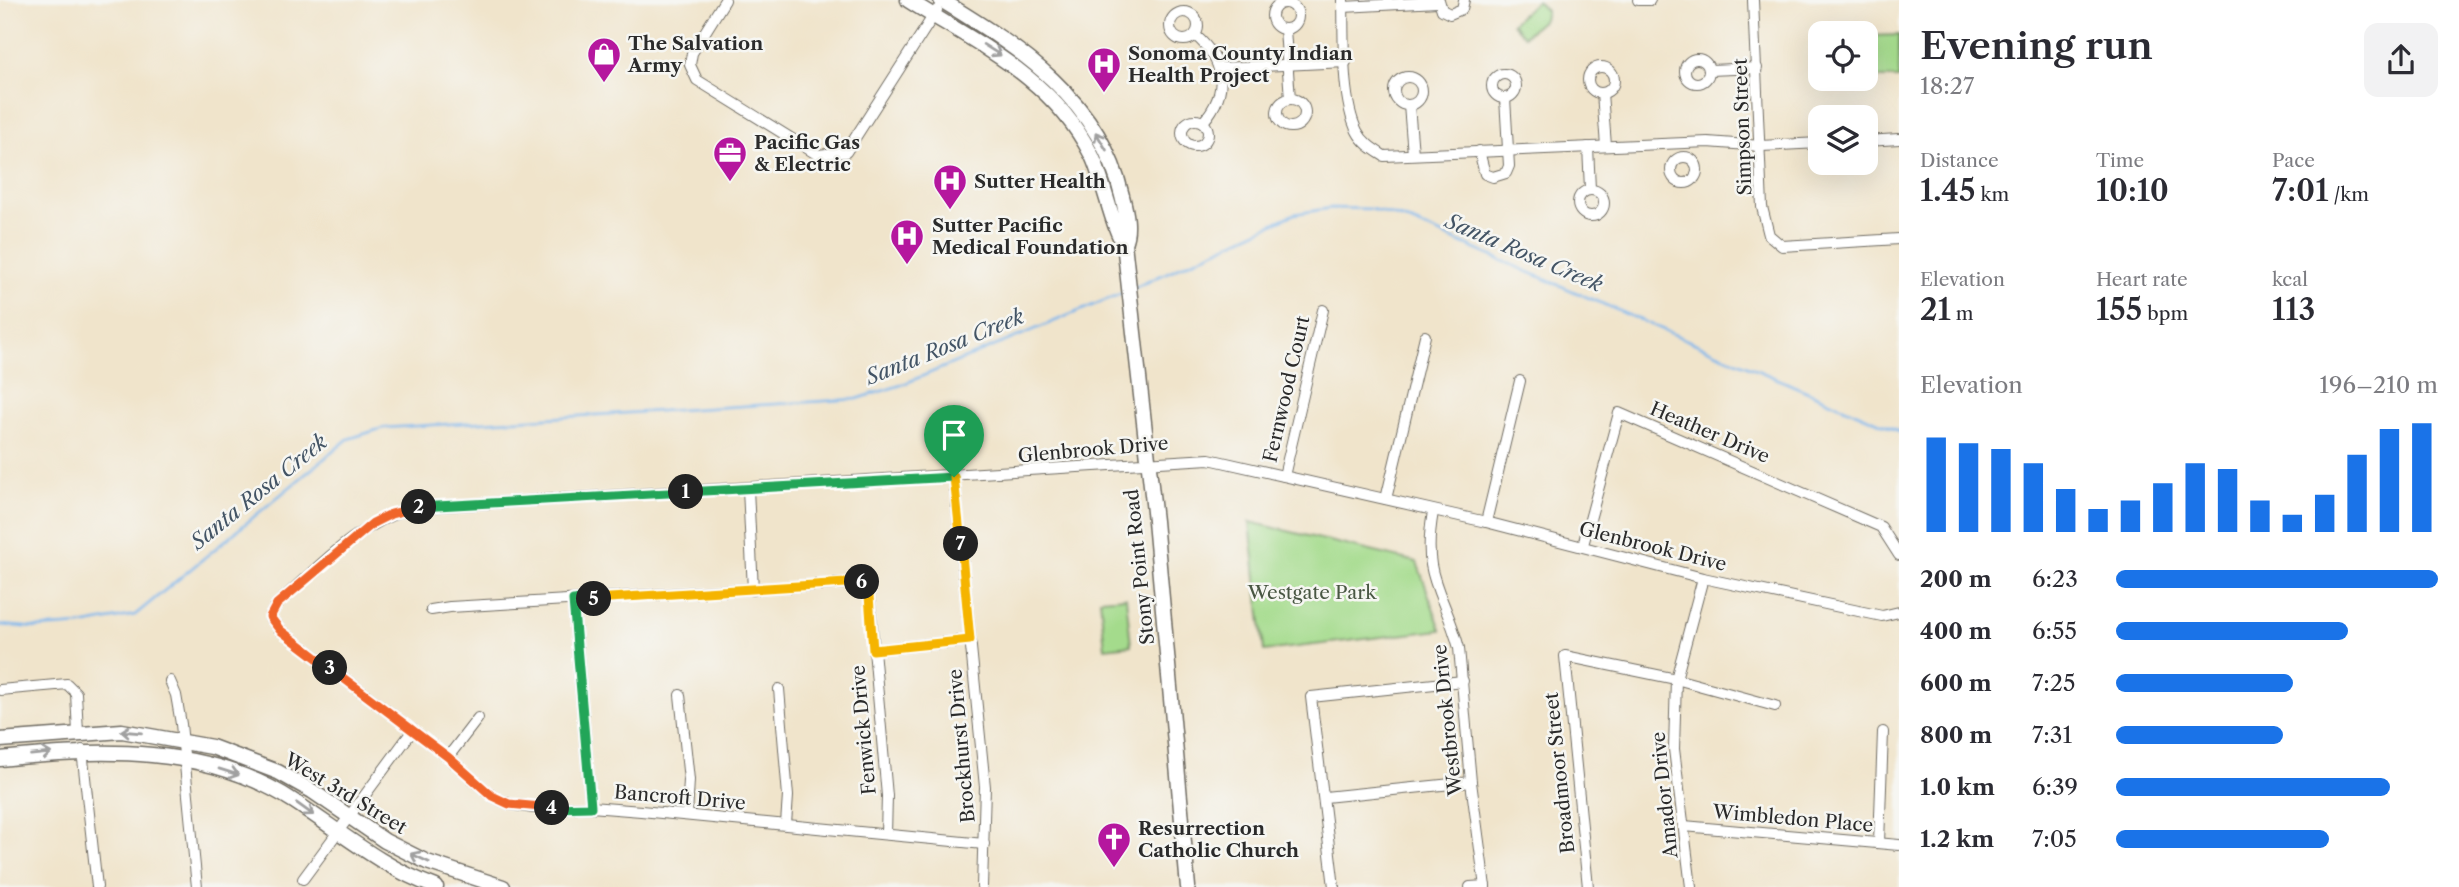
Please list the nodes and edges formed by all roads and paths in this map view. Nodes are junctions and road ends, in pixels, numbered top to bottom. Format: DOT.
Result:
graph roads {
  1 [pos="725,0"];
  2 [pos="908,0"];
  3 [pos="941,0"];
  4 [pos="1464,0"];
  5 [pos="1638,0"];
  6 [pos="1650,0"];
  7 [pos="1753,0"];
  8 [pos="1438,1"];
  9 [pos="1343,4"];
  10 [pos="933,16"];
  11 [pos="1285,29"];
  12 [pos="1195,35"];
  13 [pos="1346,62"];
  14 [pos="1287,64"];
  15 [pos="1220,68"];
  16 [pos="1757,68"];
  17 [pos="1710,70"];
  18 [pos="1602,93"];
  19 [pos="1505,98"];
  20 [pos="1290,99"];
  21 [pos="1409,104"];
  22 [pos="1203,122"];
  23 [pos="1899,139"];
  24 [pos="1878,140"];
  25 [pos="1684,143"];
  26 [pos="1808,144"];
  27 [pos="1606,146"];
  28 [pos="1761,146"];
  29 [pos="1588,147"];
  30 [pos="1509,150"];
  31 [pos="1479,151"];
  32 [pos="1413,154"];
  33 [pos="1684,157"];
  34 [pos="1590,189"];
  35 [pos="1899,239"];
  36 [pos="1124,243"];
  37 [pos="1323,310"];
  38 [pos="1425,336"];
  39 [pos="1520,381"];
  40 [pos="1147,461"];
  41 [pos="1284,476"];
  42 [pos="954,477"];
  43 [pos="748,489"];
  44 [pos="1386,499"];
  45 [pos="1433,512"];
  46 [pos="1486,522"];
  47 [pos="1583,545"];
  48 [pos="1899,555"];
  49 [pos="1703,578"];
  50 [pos="753,590"];
  51 [pos="573,600"];
  52 [pos="431,610"];
  53 [pos="1899,612"];
  54 [pos="270,617"];
  55 [pos="970,640"];
  56 [pos="873,650"];
  57 [pos="1676,678"];
  58 [pos="170,681"];
  59 [pos="1463,681"];
  60 [pos="779,689"];
  61 [pos="0,690"];
  62 [pos="680,695"];
  63 [pos="1775,706"];
  64 [pos="478,718"];
  65 [pos="413,730"];
  66 [pos="1884,732"];
  67 [pos="78,733"];
  68 [pos="0,740"];
  69 [pos="183,740"];
  70 [pos="82,750"];
  71 [pos="448,757"];
  72 [pos="0,759"];
  73 [pos="186,760"];
  74 [pos="1471,782"];
  75 [pos="1325,797"];
  76 [pos="591,807"];
  77 [pos="687,815"];
  78 [pos="348,817"];
  79 [pos="786,824"];
  80 [pos="1684,826"];
  81 [pos="337,832"];
  82 [pos="886,834"];
  83 [pos="1879,843"];
  84 [pos="984,844"];
  85 [pos="1899,845"];
  86 [pos="303,879"];
  87 [pos="1485,886"];
  88 [pos="97,887"];
  89 [pos="197,887"];
  90 [pos="436,887"];
  91 [pos="503,887"];
  92 [pos="982,887"];
  93 [pos="1188,887"];
  94 [pos="1334,887"];
  95 [pos="1470,887"];
  96 [pos="1588,887"];
  97 [pos="1691,887"];
  1 -- 10 [label="street"];
  2 -- 10 [label="main road, Stony Point Road"];
  3 -- 10 [label="street"];
  36 -- 3 [label="main road, Stony Point Road, one-way"];
  4 -- 8 [label="street"];
  5 -- 6 [label="street"];
  7 -- 16 [label="street, Simpson Street"];
  8 -- 9 [label="street"];
  9 -- 13 [label="street"];
  10 -- 36 [label="main road, Stony Point Road, one-way"];
  11 -- 14 [label="street"];
  12 -- 15 [label="street"];
  13 -- 14 [label="street"];
  13 -- 32 [label="street"];
  14 -- 15 [label="street"];
  14 -- 20 [label="street"];
  15 -- 22 [label="street"];
  16 -- 17 [label="street"];
  16 -- 28 [label="street, Simpson Street"];
  18 -- 27 [label="street"];
  19 -- 30 [label="street"];
  21 -- 32 [label="street"];
  23 -- 24 [label="street"];
  25 -- 27 [label="street"];
  25 -- 28 [label="street"];
  25 -- 33 [label="street"];
  26 -- 28 [label="street"];
  27 -- 29 [label="street"];
  28 -- 35 [label="street, Simpson Street"];
  29 -- 30 [label="street"];
  29 -- 34 [label="street"];
  30 -- 31 [label="street"];
  30 -- 31 [label="street"];
  31 -- 32 [label="street"];
  36 -- 40 [label="main road, Stony Point Road"];
  37 -- 41 [label="street, Fernwood Court"];
  38 -- 44 [label="street"];
  39 -- 46 [label="street"];
  40 -- 41 [label="street, Glenbrook Drive"];
  40 -- 42 [label="street, Glenbrook Drive"];
  40 -- 93 [label="main road, Stony Point Road"];
  41 -- 44 [label="street, Glenbrook Drive"];
  42 -- 43 [label="street, Glenbrook Drive"];
  42 -- 55 [label="street, Brockhurst Drive"];
  43 -- 50 [label="street"];
  43 -- 54 [label="street, Glenbrook Drive"];
  44 -- 45 [label="street, Glenbrook Drive"];
  45 -- 46 [label="street, Glenbrook Drive"];
  45 -- 59 [label="street, Westbrook Drive"];
  46 -- 47 [label="street, Glenbrook Drive"];
  47 -- 48 [label="street, Heather Drive"];
  47 -- 49 [label="street, Glenbrook Drive"];
  49 -- 53 [label="street, Glenbrook Drive"];
  49 -- 57 [label="street, Amador Drive"];
  50 -- 51 [label="street, Fenwick Drive"];
  50 -- 56 [label="street, Fenwick Drive"];
  51 -- 52 [label="street, Fenwick Drive"];
  51 -- 76 [label="street"];
  54 -- 65 [label="street, Bancroft Drive"];
  55 -- 56 [label="street"];
  55 -- 84 [label="street, Brockhurst Drive"];
  56 -- 82 [label="street, Fenwick Drive"];
  57 -- 63 [label="street"];
  57 -- 80 [label="street, Amador Drive"];
  57 -- 96 [label="street, Broadmoor Street"];
  58 -- 69 [label="street"];
  59 -- 74 [label="street, Westbrook Drive"];
  59 -- 75 [label="street"];
  60 -- 79 [label="street"];
  61 -- 67 [label="street"];
  62 -- 77 [label="street"];
  64 -- 71 [label="street"];
  65 -- 71 [label="street, Bancroft Drive"];
  65 -- 78 [label="street"];
  66 -- 83 [label="street"];
  67 -- 68 [label="main road, West 3rd Street"];
  69 -- 67 [label="main road, West 3rd Street, one-way"];
  69 -- 73 [label="street"];
  69 -- 78 [label="main road, West 3rd Street"];
  72 -- 70 [label="main road, West 3rd Street, one-way"];
  70 -- 73 [label="main road, West 3rd Street"];
  70 -- 88 [label="street"];
  71 -- 76 [label="street, Bancroft Drive"];
  73 -- 81 [label="main road, West 3rd Street, one-way"];
  73 -- 89 [label="street"];
  74 -- 75 [label="street"];
  74 -- 87 [label="street, Westbrook Drive"];
  75 -- 94 [label="street"];
  76 -- 77 [label="street, Bancroft Drive"];
  77 -- 79 [label="street, Bancroft Drive"];
  78 -- 81 [label="street"];
  91 -- 78 [label="main road, West 3rd Street, one-way"];
  79 -- 82 [label="street, Bancroft Drive"];
  80 -- 83 [label="street, Wimbledon Place"];
  80 -- 97 [label="street, Amador Drive"];
  81 -- 86 [label="street"];
  81 -- 90 [label="main road, West 3rd Street"];
  82 -- 84 [label="street, Bancroft Drive"];
  83 -- 85 [label="street, Wimbledon Place"];
  84 -- 92 [label="street, Brockhurst Drive"];
  87 -- 95 [label="street"];
}
